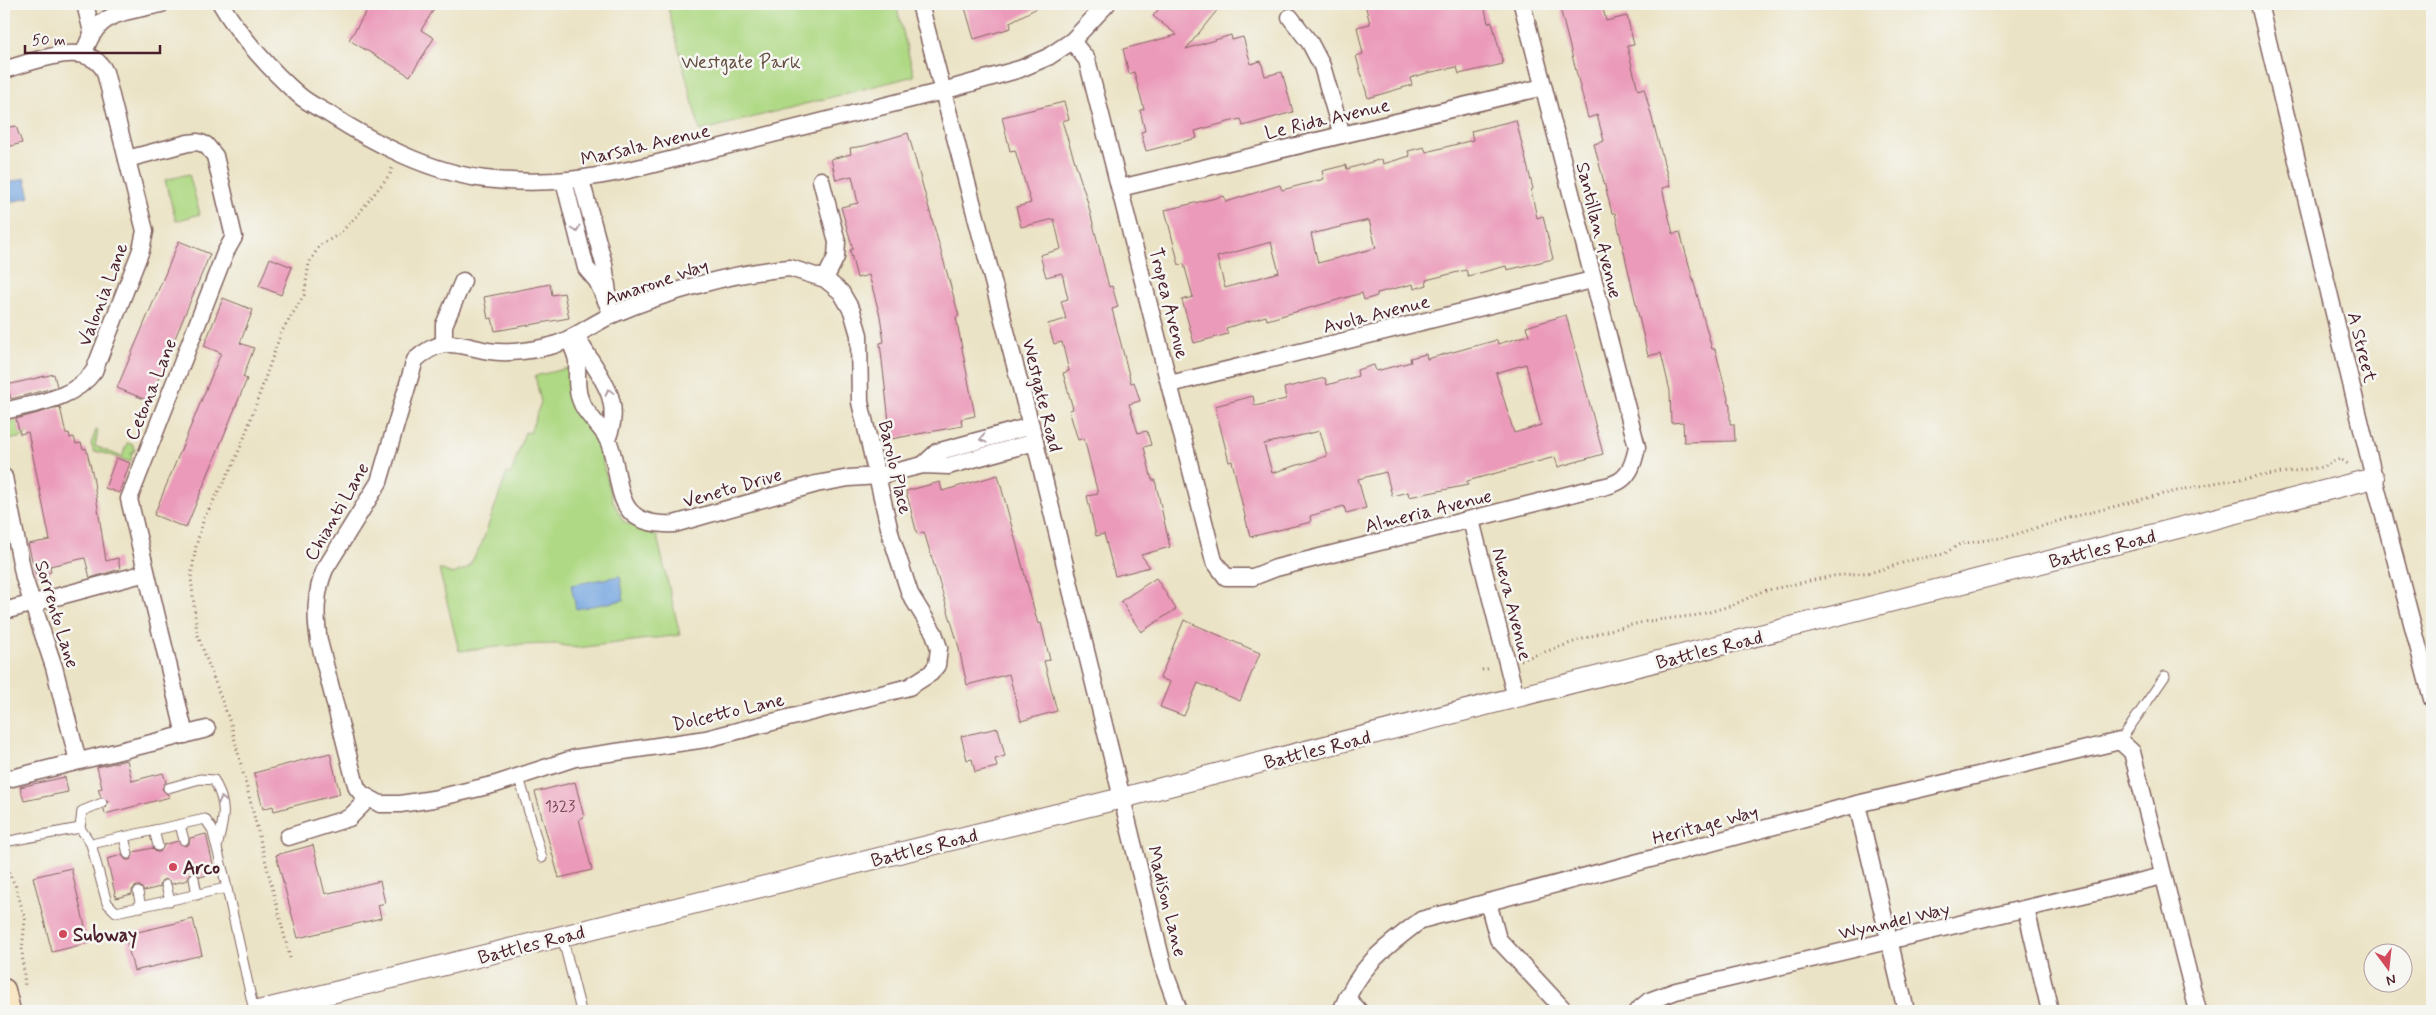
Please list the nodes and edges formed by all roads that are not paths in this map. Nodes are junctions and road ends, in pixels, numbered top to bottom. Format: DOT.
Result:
graph roads {
  1 [pos="85,4"];
  2 [pos="161,4"];
  3 [pos="221,4"];
  4 [pos="920,4"];
  5 [pos="1107,4"];
  6 [pos="1522,4"];
  7 [pos="2259,4"];
  8 [pos="1290,17"];
  9 [pos="92,32"];
  10 [pos="1072,41"];
  11 [pos="84,54"];
  12 [pos="4,70"];
  13 [pos="1543,87"];
  14 [pos="943,91"];
  15 [pos="1342,135"];
  16 [pos="127,159"];
  17 [pos="581,180"];
  18 [pos="821,180"];
  19 [pos="564,182"];
  20 [pos="1120,188"];
  21 [pos="825,279"];
  22 [pos="1592,280"];
  23 [pos="463,281"];
  24 [pos="612,314"];
  25 [pos="572,337"];
  26 [pos="444,343"];
  27 [pos="1170,384"];
  28 [pos="4,411"];
  29 [pos="1032,434"];
  30 [pos="607,439"];
  31 [pos="1633,466"];
  32 [pos="878,476"];
  33 [pos="4,477"];
  34 [pos="2374,478"];
  35 [pos="1471,520"];
  36 [pos="146,574"];
  37 [pos="1226,577"];
  38 [pos="33,603"];
  39 [pos="4,611"];
  40 [pos="937,665"];
  41 [pos="2165,676"];
  42 [pos="1516,698"];
  43 [pos="2432,699"];
  44 [pos="207,729"];
  45 [pos="185,735"];
  46 [pos="2120,741"];
  47 [pos="78,761"];
  48 [pos="519,777"];
  49 [pos="4,780"];
  50 [pos="168,788"];
  51 [pos="369,798"];
  52 [pos="1122,798"];
  53 [pos="102,803"];
  54 [pos="1857,804"];
  55 [pos="180,825"];
  56 [pos="80,828"];
  57 [pos="154,830"];
  58 [pos="124,837"];
  59 [pos="288,837"];
  60 [pos="184,840"];
  61 [pos="4,842"];
  62 [pos="91,844"];
  63 [pos="158,846"];
  64 [pos="217,847"];
  65 [pos="128,854"];
  66 [pos="542,858"];
  67 [pos="2163,876"];
  68 [pos="194,878"];
  69 [pos="166,885"];
  70 [pos="226,888"];
  71 [pos="138,892"];
  72 [pos="197,895"];
  73 [pos="170,901"];
  74 [pos="1488,902"];
  75 [pos="141,907"];
  76 [pos="2026,909"];
  77 [pos="562,936"];
  78 [pos="1891,942"];
  79 [pos="4,990"];
  80 [pos="1344,1005"];
  81 [pos="9,1011"];
  82 [pos="254,1011"];
  83 [pos="258,1011"];
  84 [pos="581,1011"];
  85 [pos="1179,1011"];
  86 [pos="1359,1011"];
  87 [pos="1565,1011"];
  88 [pos="1637,1011"];
  89 [pos="1906,1011"];
  90 [pos="2050,1011"];
  91 [pos="2198,1011"];
  1 -- 9 [label="street"];
  2 -- 9 [label="street"];
  3 -- 19 [label="street, Marsala Avenue"];
  4 -- 14 [label="street, Westgate Road"];
  5 -- 10 [label="street, Marsala Avenue"];
  6 -- 13 [label="street, Santillan Avenue"];
  7 -- 34 [label="street, A Street"];
  8 -- 15 [label="street"];
  9 -- 11 [label="street"];
  10 -- 14 [label="street, Marsala Avenue"];
  10 -- 20 [label="street, Tropea Avenue"];
  11 -- 12 [label="street"];
  11 -- 16 [label="street, Valonia Lane"];
  13 -- 15 [label="street, Le Rida Avenue"];
  13 -- 22 [label="street, Santillan Avenue"];
  14 -- 17 [label="street, Marsala Avenue"];
  14 -- 29 [label="street, Westgate Road"];
  15 -- 20 [label="street, Le Rida Avenue"];
  16 -- 28 [label="street, Valonia Lane"];
  16 -- 36 [label="street, Cetona Lane"];
  17 -- 19 [label="street, Marsala Avenue"];
  17 -- 24 [label="street"];
  18 -- 21 [label="street"];
  19 -- 24 [label="street, one-way"];
  20 -- 27 [label="street, Tropea Avenue"];
  21 -- 24 [label="street, Amarone Way"];
  21 -- 32 [label="street, Barolo Place"];
  22 -- 27 [label="street, Avola Avenue"];
  22 -- 31 [label="street, Santillan Avenue"];
  23 -- 26 [label="street"];
  24 -- 25 [label="street, Amarone Way"];
  25 -- 26 [label="street, Amarone Way"];
  25 -- 30 [label="street, Veneto Drive"];
  30 -- 25 [label="street, Veneto Drive, one-way"];
  26 -- 51 [label="street, Chianti Lane"];
  27 -- 37 [label="street, Tropea Avenue"];
  29 -- 32 [label="street, Veneto Drive"];
  29 -- 52 [label="street, Westgate Road"];
  30 -- 32 [label="street, Veneto Drive"];
  31 -- 35 [label="street, Almeria Avenue"];
  32 -- 40 [label="street, Barolo Place"];
  33 -- 38 [label="street, Sorrento Lane"];
  34 -- 42 [label="street, Battles Road"];
  34 -- 43 [label="street, A Street"];
  35 -- 37 [label="street, Almeria Avenue"];
  35 -- 42 [label="street, Nueva Avenue"];
  36 -- 38 [label="street"];
  36 -- 45 [label="street, Cetona Lane"];
  38 -- 39 [label="street"];
  38 -- 47 [label="street, Sorrento Lane"];
  40 -- 48 [label="street, Dolcetto Lane"];
  41 -- 46 [label="lane"];
  42 -- 52 [label="street, Battles Road"];
  44 -- 45 [label="street"];
  45 -- 47 [label="street"];
  46 -- 54 [label="street, Heritage Way"];
  46 -- 67 [label="street"];
  47 -- 49 [label="street"];
  48 -- 51 [label="street, Dolcetto Lane"];
  48 -- 66 [label="lane"];
  64 -- 50 [label="lane, one-way"];
  51 -- 59 [label="street"];
  52 -- 77 [label="street, Battles Road"];
  52 -- 85 [label="street, Madison Lane"];
  53 -- 56 [label="lane"];
  54 -- 74 [label="street, Heritage Way"];
  54 -- 78 [label="street"];
  55 -- 57 [label="lane"];
  55 -- 60 [label="lane"];
  55 -- 64 [label="lane"];
  56 -- 61 [label="lane"];
  56 -- 62 [label="lane"];
  57 -- 58 [label="lane"];
  57 -- 63 [label="lane"];
  58 -- 62 [label="lane"];
  58 -- 65 [label="lane"];
  62 -- 75 [label="lane"];
  64 -- 70 [label="lane"];
  67 -- 76 [label="street, Wynndel Way"];
  67 -- 91 [label="street"];
  68 -- 72 [label="lane"];
  69 -- 73 [label="lane"];
  70 -- 72 [label="lane"];
  70 -- 82 [label="lane"];
  71 -- 75 [label="lane"];
  72 -- 73 [label="lane"];
  73 -- 75 [label="lane"];
  74 -- 80 [label="street, Heritage Way"];
  74 -- 87 [label="street"];
  76 -- 78 [label="street, Wynndel Way"];
  76 -- 90 [label="street"];
  77 -- 83 [label="street, Battles Road"];
  77 -- 84 [label="lane"];
  78 -- 88 [label="street, Wynndel Way"];
  78 -- 89 [label="street"];
  79 -- 81 [label="main road"];
  80 -- 86 [label="street"];
}
